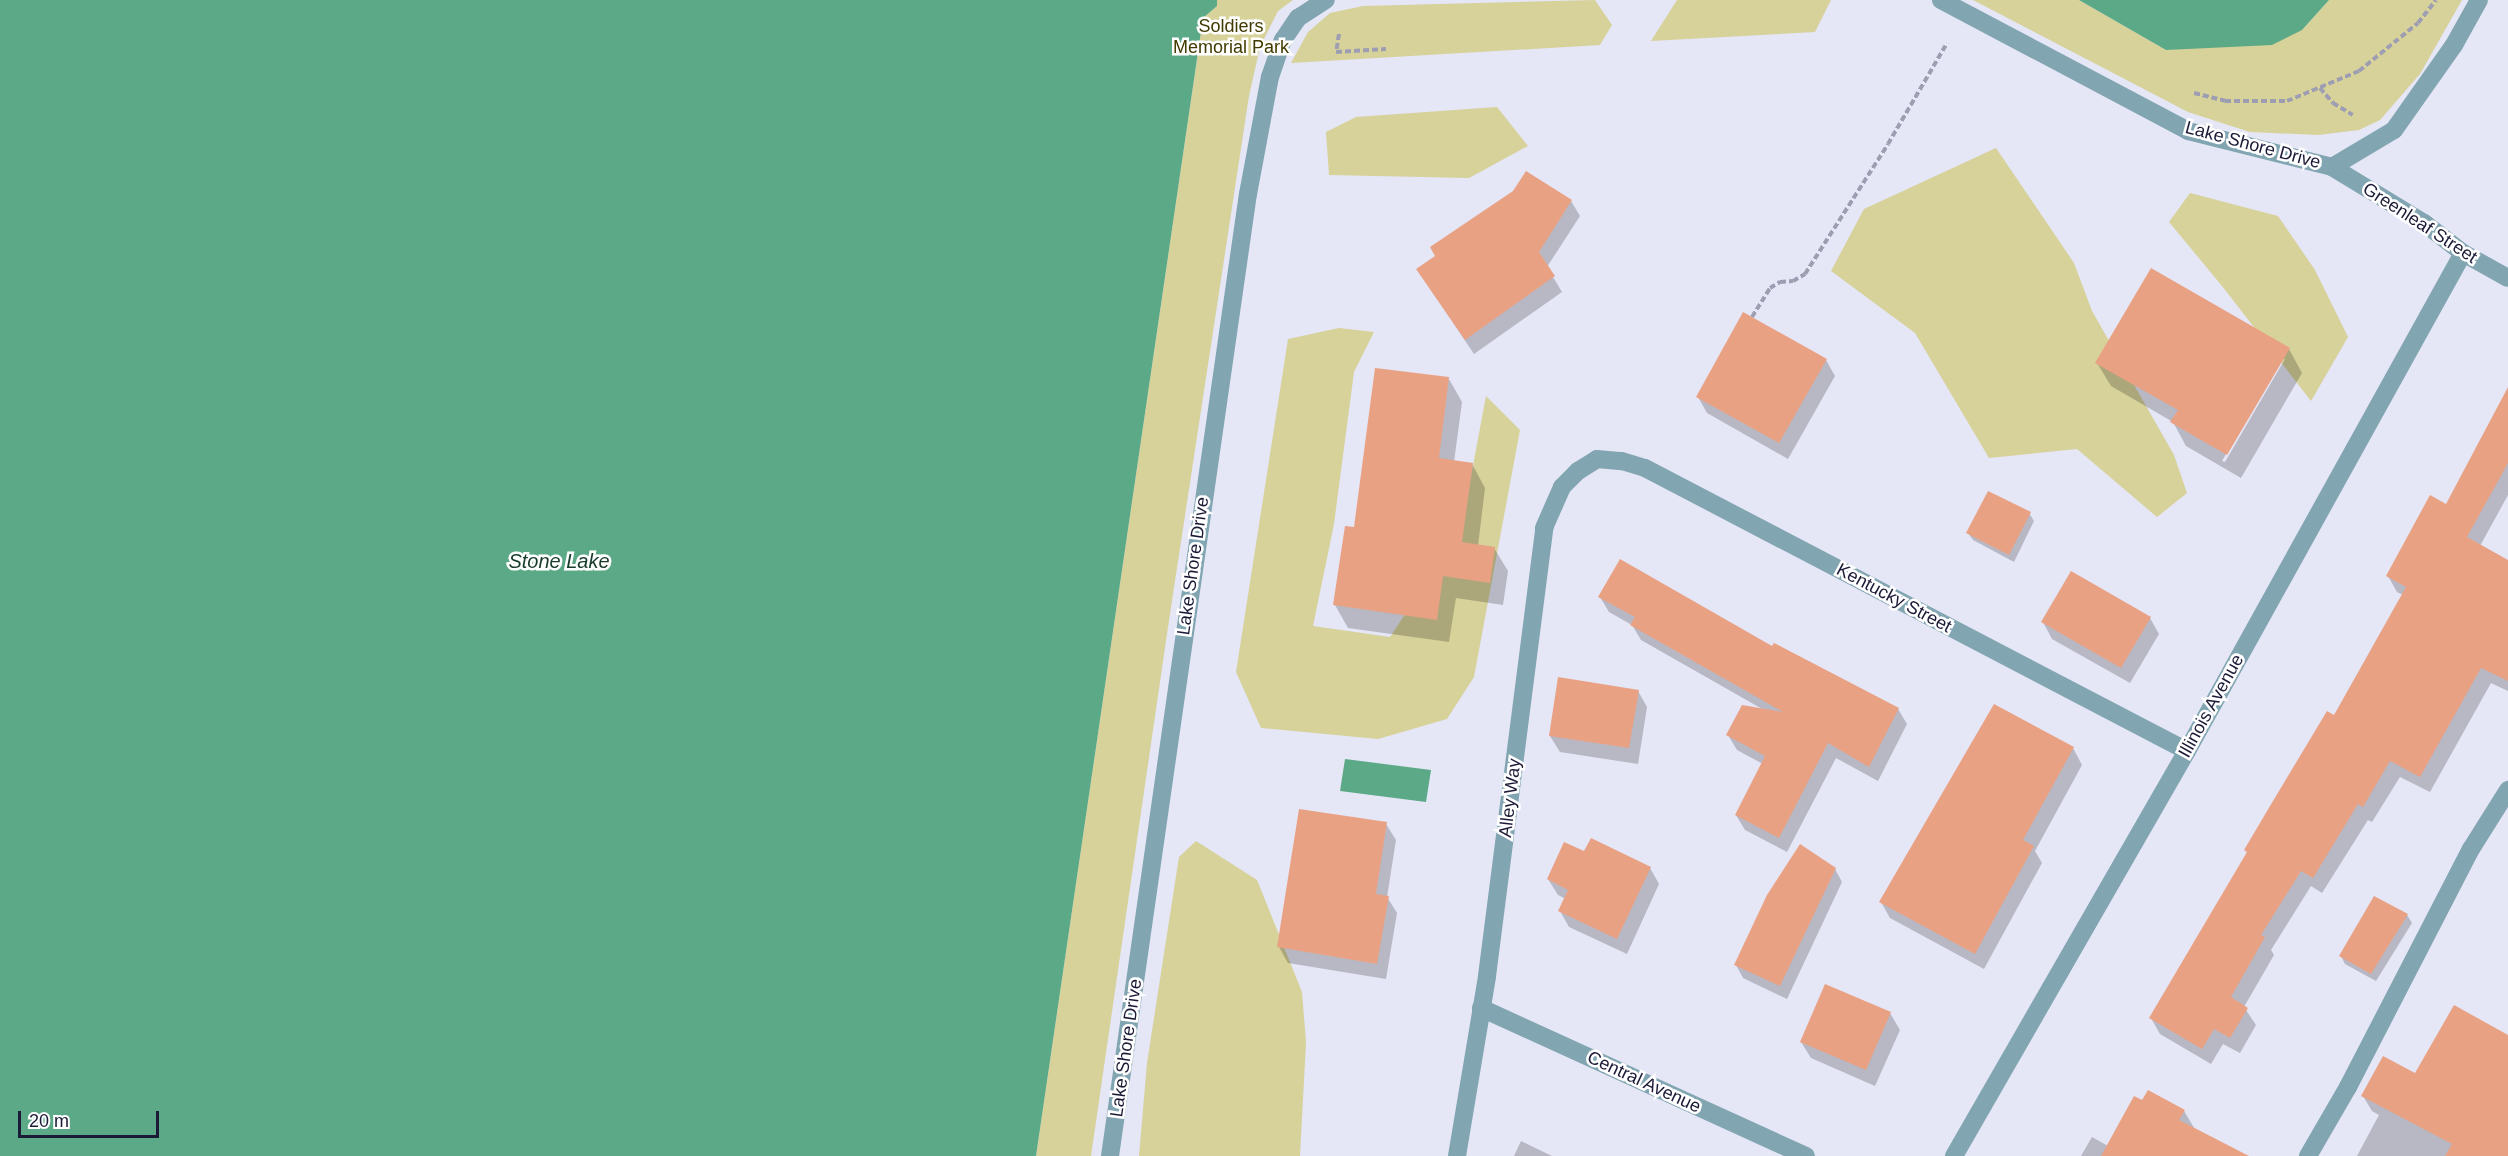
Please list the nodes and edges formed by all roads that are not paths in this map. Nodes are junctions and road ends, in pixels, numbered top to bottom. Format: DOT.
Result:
graph roads {
  1 [pos="1326,0"];
  2 [pos="1941,0"];
  3 [pos="2479,0"];
  4 [pos="2332,167"];
  5 [pos="2463,253"];
  6 [pos="2508,278"];
  7 [pos="1597,459"];
  8 [pos="2187,751"];
  9 [pos="2508,790"];
  10 [pos="1481,1008"];
  11 [pos="1110,1156"];
  12 [pos="1457,1156"];
  13 [pos="1806,1156"];
  14 [pos="1954,1156"];
  15 [pos="2308,1156"];
  1 -- 11 [label="street, Lake Shore Drive"];
  2 -- 4 [label="street, Lake Shore Drive"];
  3 -- 4 [label="street, Lake Shore Drive"];
  4 -- 5 [label="street, Greenleaf Street"];
  5 -- 6 [label="street, Greenleaf Street"];
  5 -- 8 [label="street, Illinois Avenue"];
  7 -- 8 [label="street, Kentucky Street"];
  7 -- 10 [label="street, Alley Way"];
  8 -- 14 [label="street, Illinois Avenue"];
  9 -- 15 [label="street"];
  10 -- 12 [label="street, Alley Way"];
  10 -- 13 [label="street, Central Avenue"];
}
